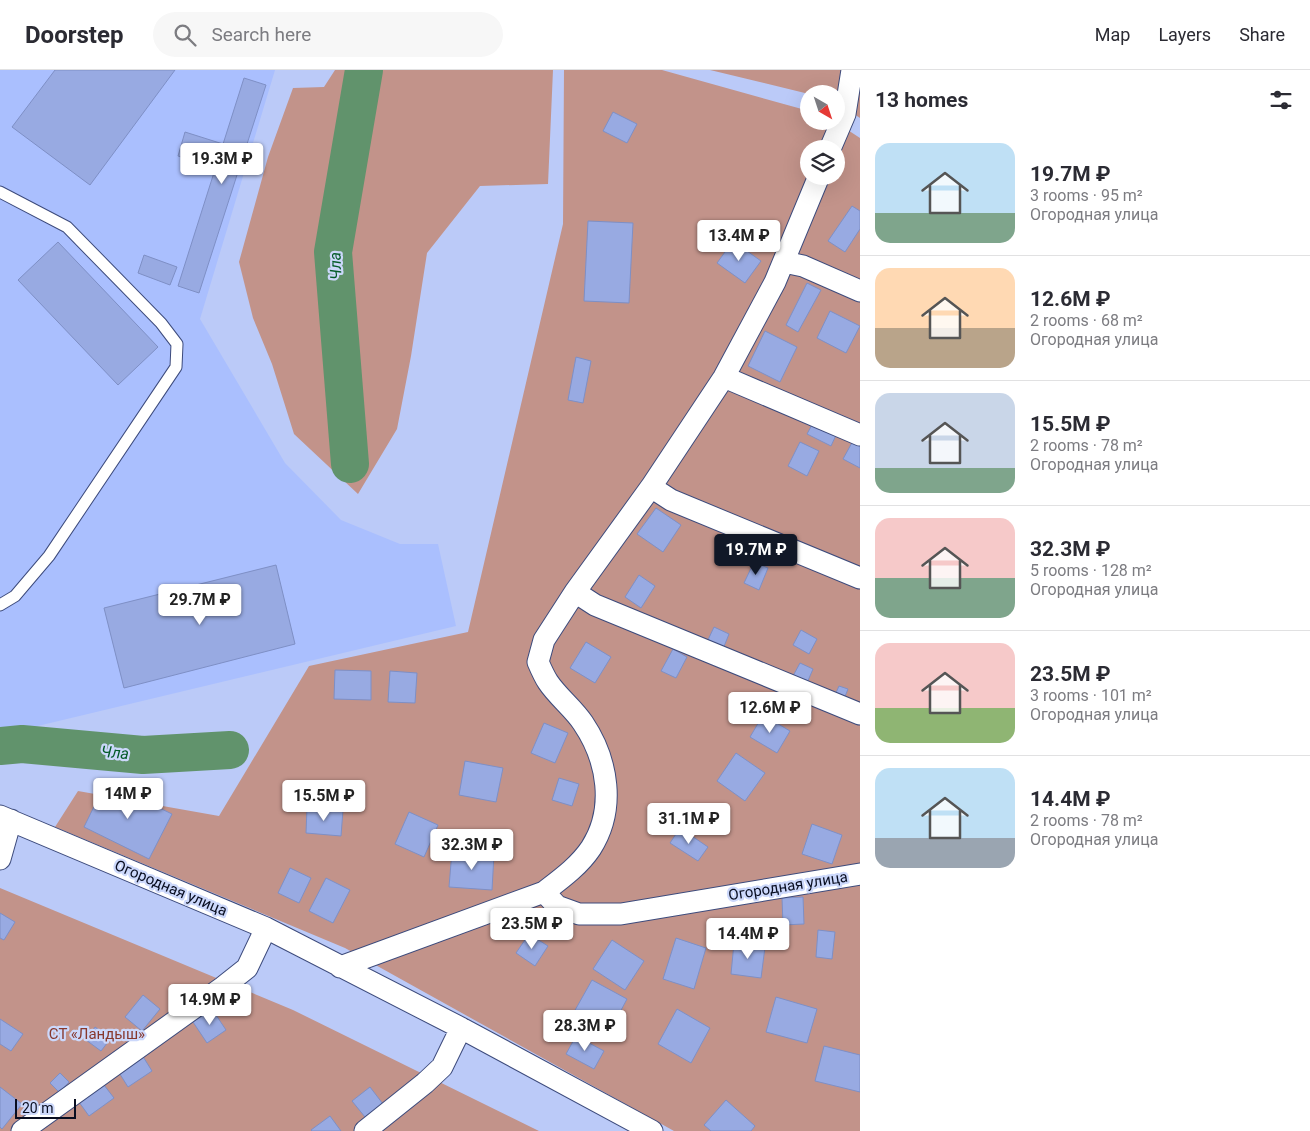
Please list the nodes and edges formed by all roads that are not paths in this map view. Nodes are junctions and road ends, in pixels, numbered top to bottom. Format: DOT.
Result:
graph roads {
  1 [pos="852,70"];
  2 [pos="852,114"];
  3 [pos="836,140"];
  4 [pos="815,185"];
  5 [pos="0,192"];
  6 [pos="784,262"];
  7 [pos="860,291"];
  8 [pos="724,377"];
  9 [pos="860,436"];
  10 [pos="651,487"];
  11 [pos="860,578"];
  12 [pos="575,592"];
  13 [pos="0,606"];
  14 [pos="860,714"];
  15 [pos="6,818"];
  16 [pos="0,859"];
  17 [pos="860,874"];
  18 [pos="544,892"];
  19 [pos="266,928"];
  20 [pos="340,967"];
  21 [pos="461,1028"];
  22 [pos="22,1131"];
  23 [pos="365,1131"];
  24 [pos="652,1131"];
  1 -- 2 [label="street"];
  2 -- 3 [label="street"];
  4 -- 6 [label="street"];
  5 -- 13 [label="lane"];
  6 -- 7 [label="street"];
  6 -- 8 [label="street"];
  8 -- 9 [label="street"];
  8 -- 10 [label="street"];
  10 -- 11 [label="street"];
  10 -- 12 [label="street"];
  12 -- 14 [label="street"];
  12 -- 18 [label="street"];
  15 -- 16 [label="street"];
  15 -- 19 [label="street, Огородная улица"];
  17 -- 18 [label="street, Огородная улица"];
  18 -- 20 [label="street"];
  19 -- 20 [label="street, Огородная улица"];
  19 -- 22 [label="street"];
  20 -- 21 [label="street, Огородная улица"];
  21 -- 23 [label="street"];
  21 -- 24 [label="street, Огородная улица"];
}
